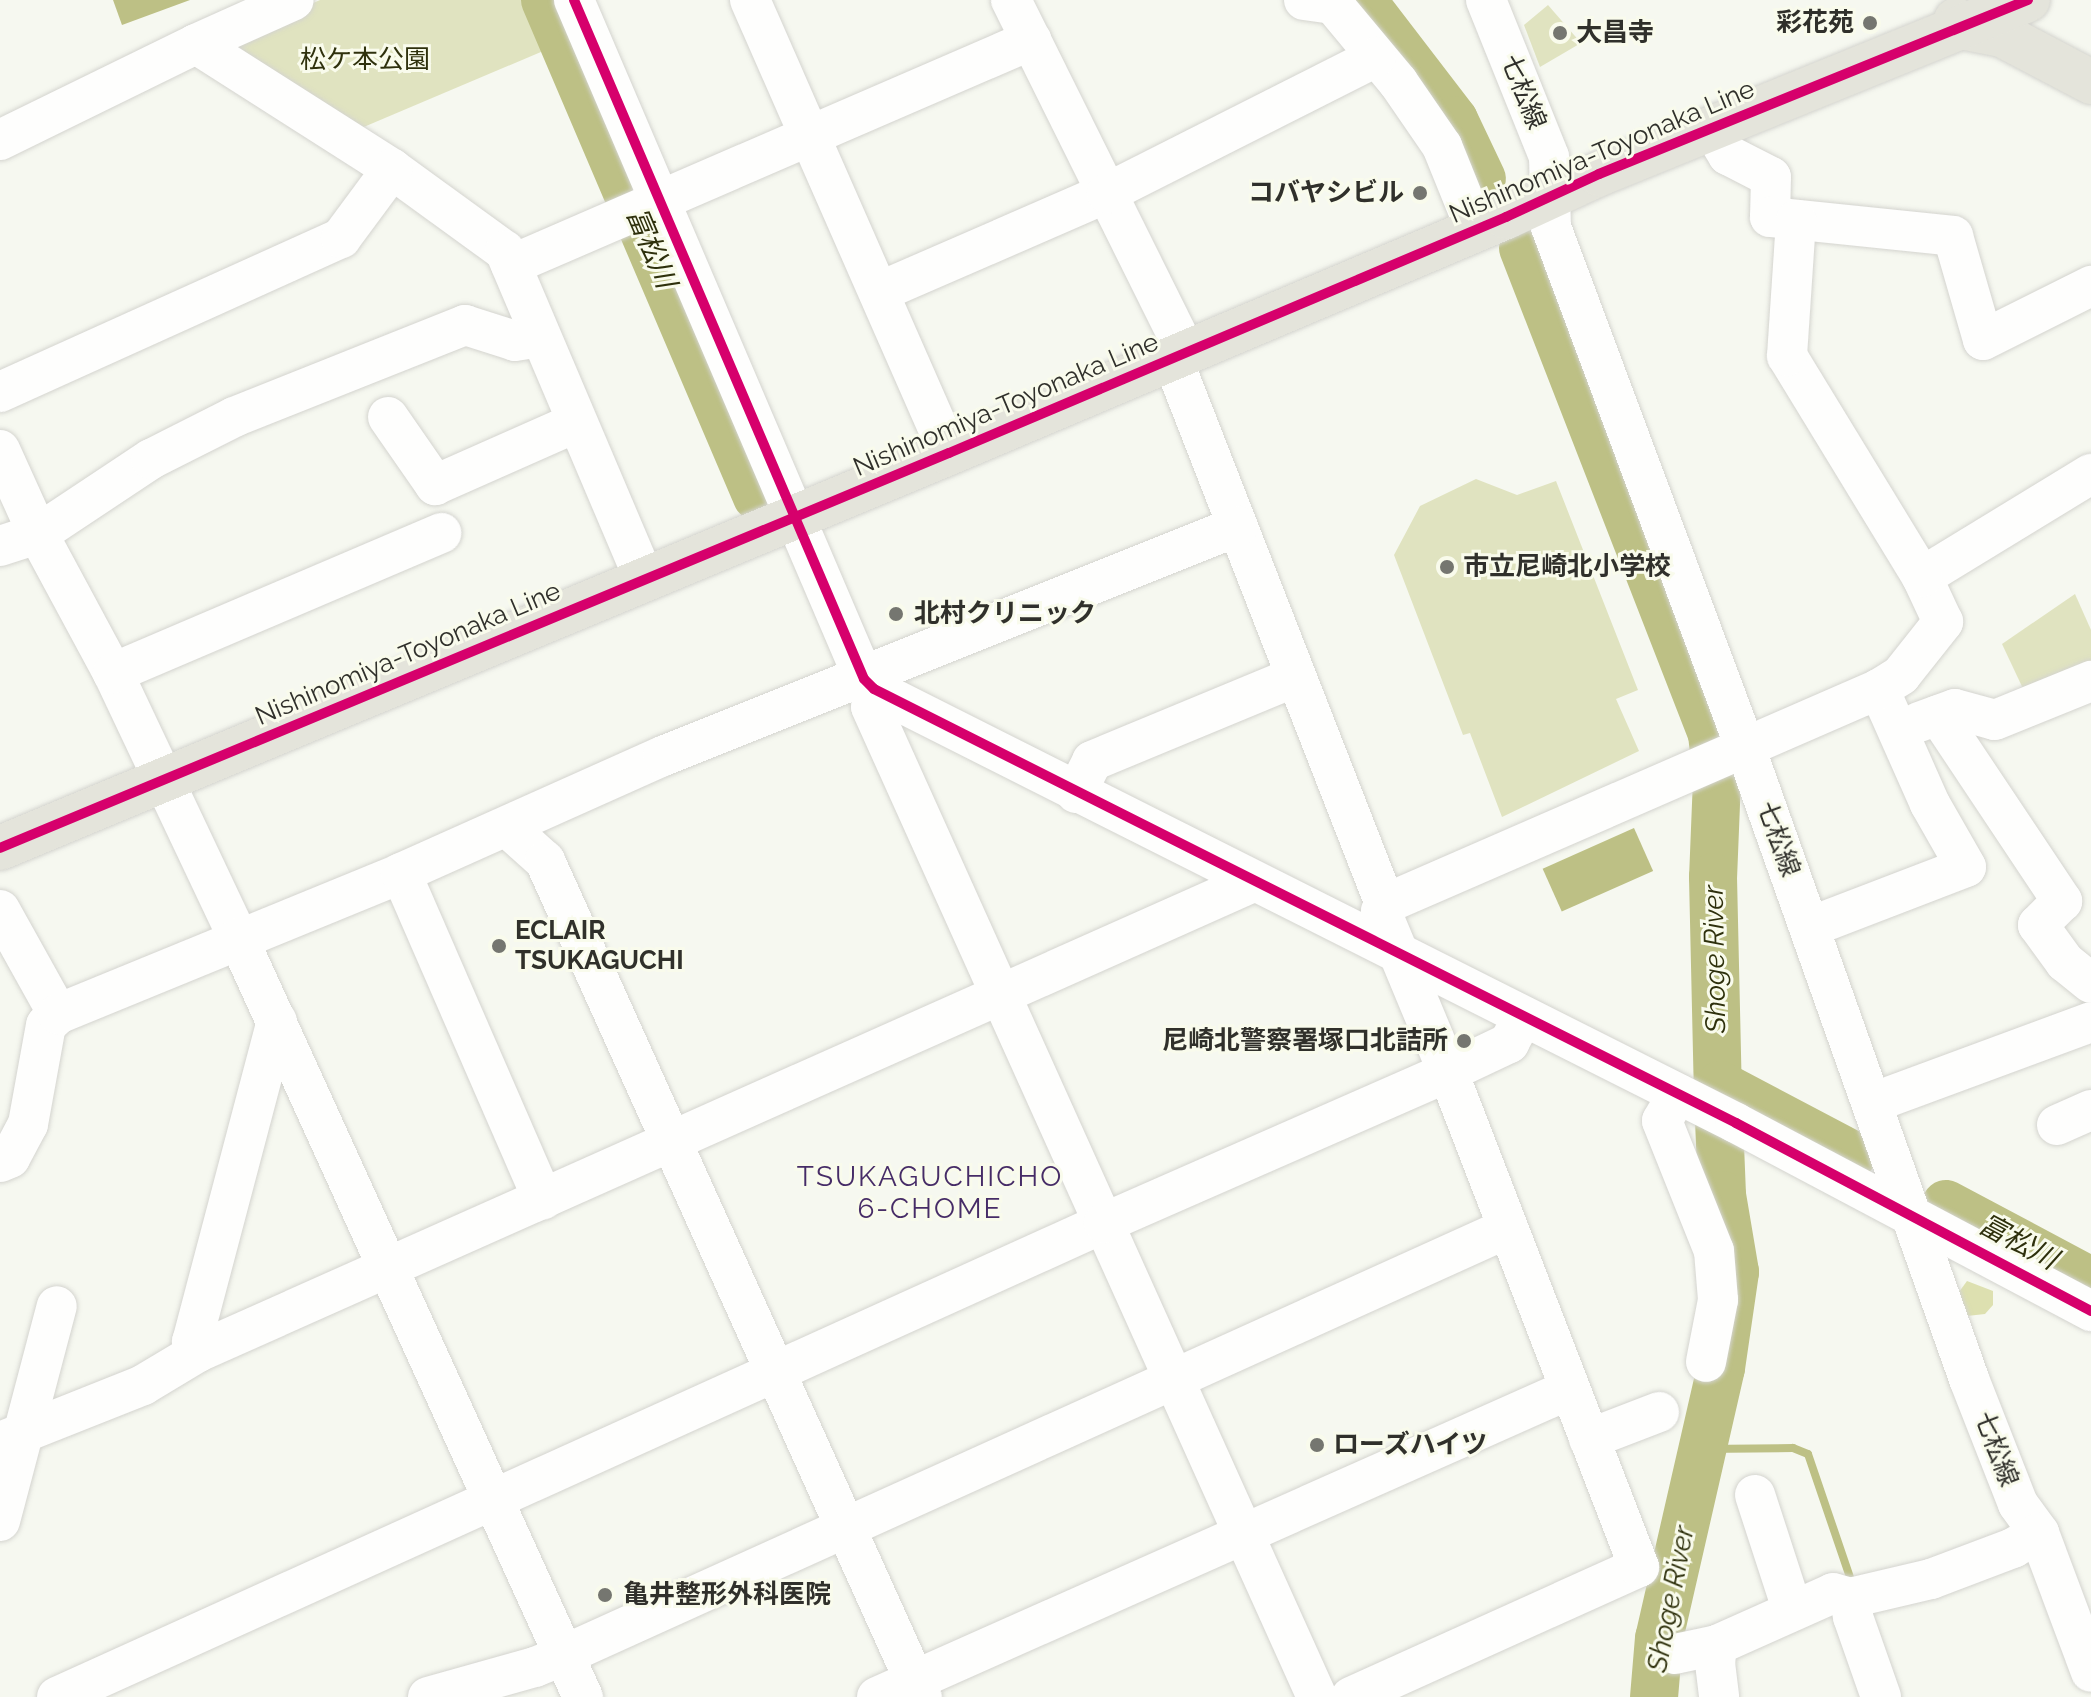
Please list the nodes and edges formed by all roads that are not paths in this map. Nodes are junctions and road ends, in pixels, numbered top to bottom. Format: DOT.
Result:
graph roads {
  1 [pos="294,0"];
  2 [pos="574,0"];
  3 [pos="750,0"];
  4 [pos="1011,0"];
  5 [pos="1304,0"];
  6 [pos="1486,0"];
  7 [pos="2028,0"];
  8 [pos="1953,13"];
  9 [pos="1031,40"];
  10 [pos="196,44"];
  11 [pos="1376,57"];
  12 [pos="2091,82"];
  13 [pos="1711,127"];
  14 [pos="808,138"];
  15 [pos="0,140"];
  16 [pos="392,169"];
  17 [pos="1107,193"];
  18 [pos="1549,196"];
  19 [pos="645,206"];
  20 [pos="1796,220"];
  21 [pos="1476,230"];
  22 [pos="511,265"];
  23 [pos="2091,286"];
  24 [pos="879,292"];
  25 [pos="541,337"];
  26 [pos="1179,355"];
  27 [pos="0,392"];
  28 [pos="388,417"];
  29 [pos="577,422"];
  30 [pos="0,450"];
  31 [pos="949,453"];
  32 [pos="2091,474"];
  33 [pos="797,517"];
  34 [pos="1238,526"];
  35 [pos="441,533"];
  36 [pos="38,534"];
  37 [pos="0,546"];
  38 [pos="1922,577"];
  39 [pos="644,579"];
  40 [pos="113,673"];
  41 [pos="1295,677"];
  42 [pos="2091,681"];
  43 [pos="869,684"];
  44 [pos="1879,689"];
  45 [pos="1938,715"];
  46 [pos="1897,730"];
  47 [pos="1723,757"];
  48 [pos="1084,777"];
  49 [pos="163,780"];
  50 [pos="507,827"];
  51 [pos="0,848"];
  52 [pos="401,873"];
  53 [pos="1253,882"];
  54 [pos="0,910"];
  55 [pos="1390,925"];
  56 [pos="1810,927"];
  57 [pos="238,938"];
  58 [pos="2091,983"];
  59 [pos="1000,993"];
  60 [pos="58,1014"];
  61 [pos="1523,1017"];
  62 [pos="277,1021"];
  63 [pos="2091,1022"];
  64 [pos="1448,1072"];
  65 [pos="1683,1096"];
  66 [pos="1872,1103"];
  67 [pos="670,1139"];
  68 [pos="0,1162"];
  69 [pos="543,1199"];
  70 [pos="1914,1218"];
  71 [pos="1104,1223"];
  72 [pos="1508,1228"];
  73 [pos="390,1268"];
  74 [pos="57,1306"];
  75 [pos="2091,1311"];
  76 [pos="198,1352"];
  77 [pos="1706,1362"];
  78 [pos="775,1371"];
  79 [pos="1174,1380"];
  80 [pos="1570,1389"];
  81 [pos="1659,1412"];
  82 [pos="13,1437"];
  83 [pos="1589,1439"];
  84 [pos="1755,1495"];
  85 [pos="495,1498"];
  86 [pos="0,1521"];
  87 [pos="843,1528"];
  88 [pos="2039,1533"];
  89 [pos="1244,1534"];
  90 [pos="1855,1597"];
  91 [pos="1792,1609"];
  92 [pos="1717,1645"];
  93 [pos="1675,1654"];
  94 [pos="564,1655"];
  95 [pos="2091,1672"];
  96 [pos="918,1689"];
  97 [pos="77,1693"];
  98 [pos="428,1697"];
  99 [pos="583,1697"];
  100 [pos="877,1697"];
  101 [pos="1317,1697"];
  102 [pos="1351,1697"];
  103 [pos="1719,1697"];
  104 [pos="1881,1697"];
  1 -- 10 [label="street"];
  2 -- 19 [label="street"];
  3 -- 14 [label="street"];
  4 -- 9 [label="street"];
  5 -- 11 [label="street"];
  6 -- 18 [label="street, 七松線"];
  7 -- 8 [label="main road, Nishinomiya-Toyonaka Line"];
  8 -- 12 [label="main road"];
  8 -- 13 [label="main road, Nishinomiya-Toyonaka Line"];
  9 -- 14 [label="street"];
  9 -- 17 [label="street"];
  10 -- 15 [label="street"];
  10 -- 16 [label="street"];
  11 -- 17 [label="street"];
  11 -- 21 [label="street"];
  13 -- 18 [label="main road, Nishinomiya-Toyonaka Line"];
  13 -- 20 [label="street"];
  14 -- 19 [label="street"];
  14 -- 24 [label="street"];
  16 -- 22 [label="street"];
  16 -- 27 [label="street"];
  17 -- 24 [label="street"];
  17 -- 26 [label="street"];
  18 -- 21 [label="main road, Nishinomiya-Toyonaka Line"];
  18 -- 47 [label="street, 七松線"];
  19 -- 22 [label="street"];
  19 -- 33 [label="street"];
  20 -- 23 [label="street"];
  20 -- 38 [label="street"];
  21 -- 26 [label="main road, Nishinomiya-Toyonaka Line"];
  22 -- 25 [label="street"];
  24 -- 31 [label="street"];
  25 -- 29 [label="street"];
  25 -- 36 [label="street"];
  26 -- 31 [label="main road, Nishinomiya-Toyonaka Line"];
  26 -- 34 [label="street"];
  28 -- 29 [label="street"];
  29 -- 39 [label="street"];
  30 -- 36 [label="street"];
  31 -- 33 [label="main road, Nishinomiya-Toyonaka Line"];
  32 -- 38 [label="street"];
  33 -- 39 [label="main road, Nishinomiya-Toyonaka Line"];
  33 -- 43 [label="street"];
  34 -- 41 [label="street"];
  34 -- 43 [label="street"];
  35 -- 40 [label="street"];
  36 -- 37 [label="street"];
  36 -- 40 [label="street"];
  38 -- 44 [label="street"];
  39 -- 49 [label="main road, Nishinomiya-Toyonaka Line"];
  40 -- 49 [label="street"];
  41 -- 48 [label="street"];
  41 -- 55 [label="street"];
  42 -- 45 [label="street"];
  43 -- 48 [label="street"];
  43 -- 50 [label="street"];
  43 -- 59 [label="street"];
  44 -- 46 [label="street"];
  44 -- 47 [label="street"];
  45 -- 46 [label="street"];
  45 -- 58 [label="street"];
  46 -- 56 [label="street"];
  47 -- 55 [label="street"];
  47 -- 56 [label="street, 七松線"];
  48 -- 53 [label="street"];
  49 -- 51 [label="main road, Nishinomiya-Toyonaka Line"];
  49 -- 57 [label="street"];
  50 -- 52 [label="street"];
  50 -- 67 [label="street"];
  52 -- 57 [label="street"];
  52 -- 69 [label="street"];
  53 -- 55 [label="street"];
  53 -- 59 [label="street"];
  54 -- 60 [label="street"];
  55 -- 61 [label="street"];
  55 -- 64 [label="street"];
  56 -- 66 [label="street, 七松線"];
  57 -- 60 [label="street"];
  57 -- 62 [label="street"];
  59 -- 67 [label="street"];
  59 -- 71 [label="street"];
  60 -- 68 [label="street"];
  61 -- 64 [label="street"];
  61 -- 65 [label="street"];
  62 -- 73 [label="street"];
  62 -- 76 [label="street"];
  63 -- 66 [label="street"];
  64 -- 71 [label="street"];
  64 -- 72 [label="street"];
  65 -- 70 [label="street"];
  65 -- 77 [label="street"];
  66 -- 70 [label="street, 七松線"];
  67 -- 69 [label="street"];
  67 -- 78 [label="street"];
  69 -- 73 [label="street"];
  70 -- 75 [label="street"];
  70 -- 88 [label="street, 七松線"];
  71 -- 78 [label="street"];
  71 -- 79 [label="street"];
  72 -- 79 [label="street"];
  72 -- 80 [label="street"];
  73 -- 76 [label="street"];
  73 -- 85 [label="street"];
  74 -- 82 [label="street"];
  76 -- 82 [label="street"];
  78 -- 85 [label="street"];
  78 -- 87 [label="street"];
  79 -- 87 [label="street"];
  79 -- 89 [label="street"];
  80 -- 83 [label="street"];
  80 -- 89 [label="street"];
  81 -- 83 [label="street"];
  82 -- 86 [label="street"];
  83 -- 102 [label="street"];
  84 -- 91 [label="street"];
  85 -- 94 [label="street"];
  85 -- 97 [label="street"];
  87 -- 94 [label="street"];
  87 -- 96 [label="street"];
  88 -- 90 [label="street"];
  88 -- 95 [label="street, 七松線"];
  89 -- 96 [label="street"];
  89 -- 101 [label="street"];
  90 -- 91 [label="street"];
  90 -- 104 [label="street"];
  91 -- 92 [label="street"];
  92 -- 93 [label="street"];
  92 -- 103 [label="street"];
  94 -- 98 [label="street"];
  94 -- 99 [label="street"];
  96 -- 100 [label="street"];
}
